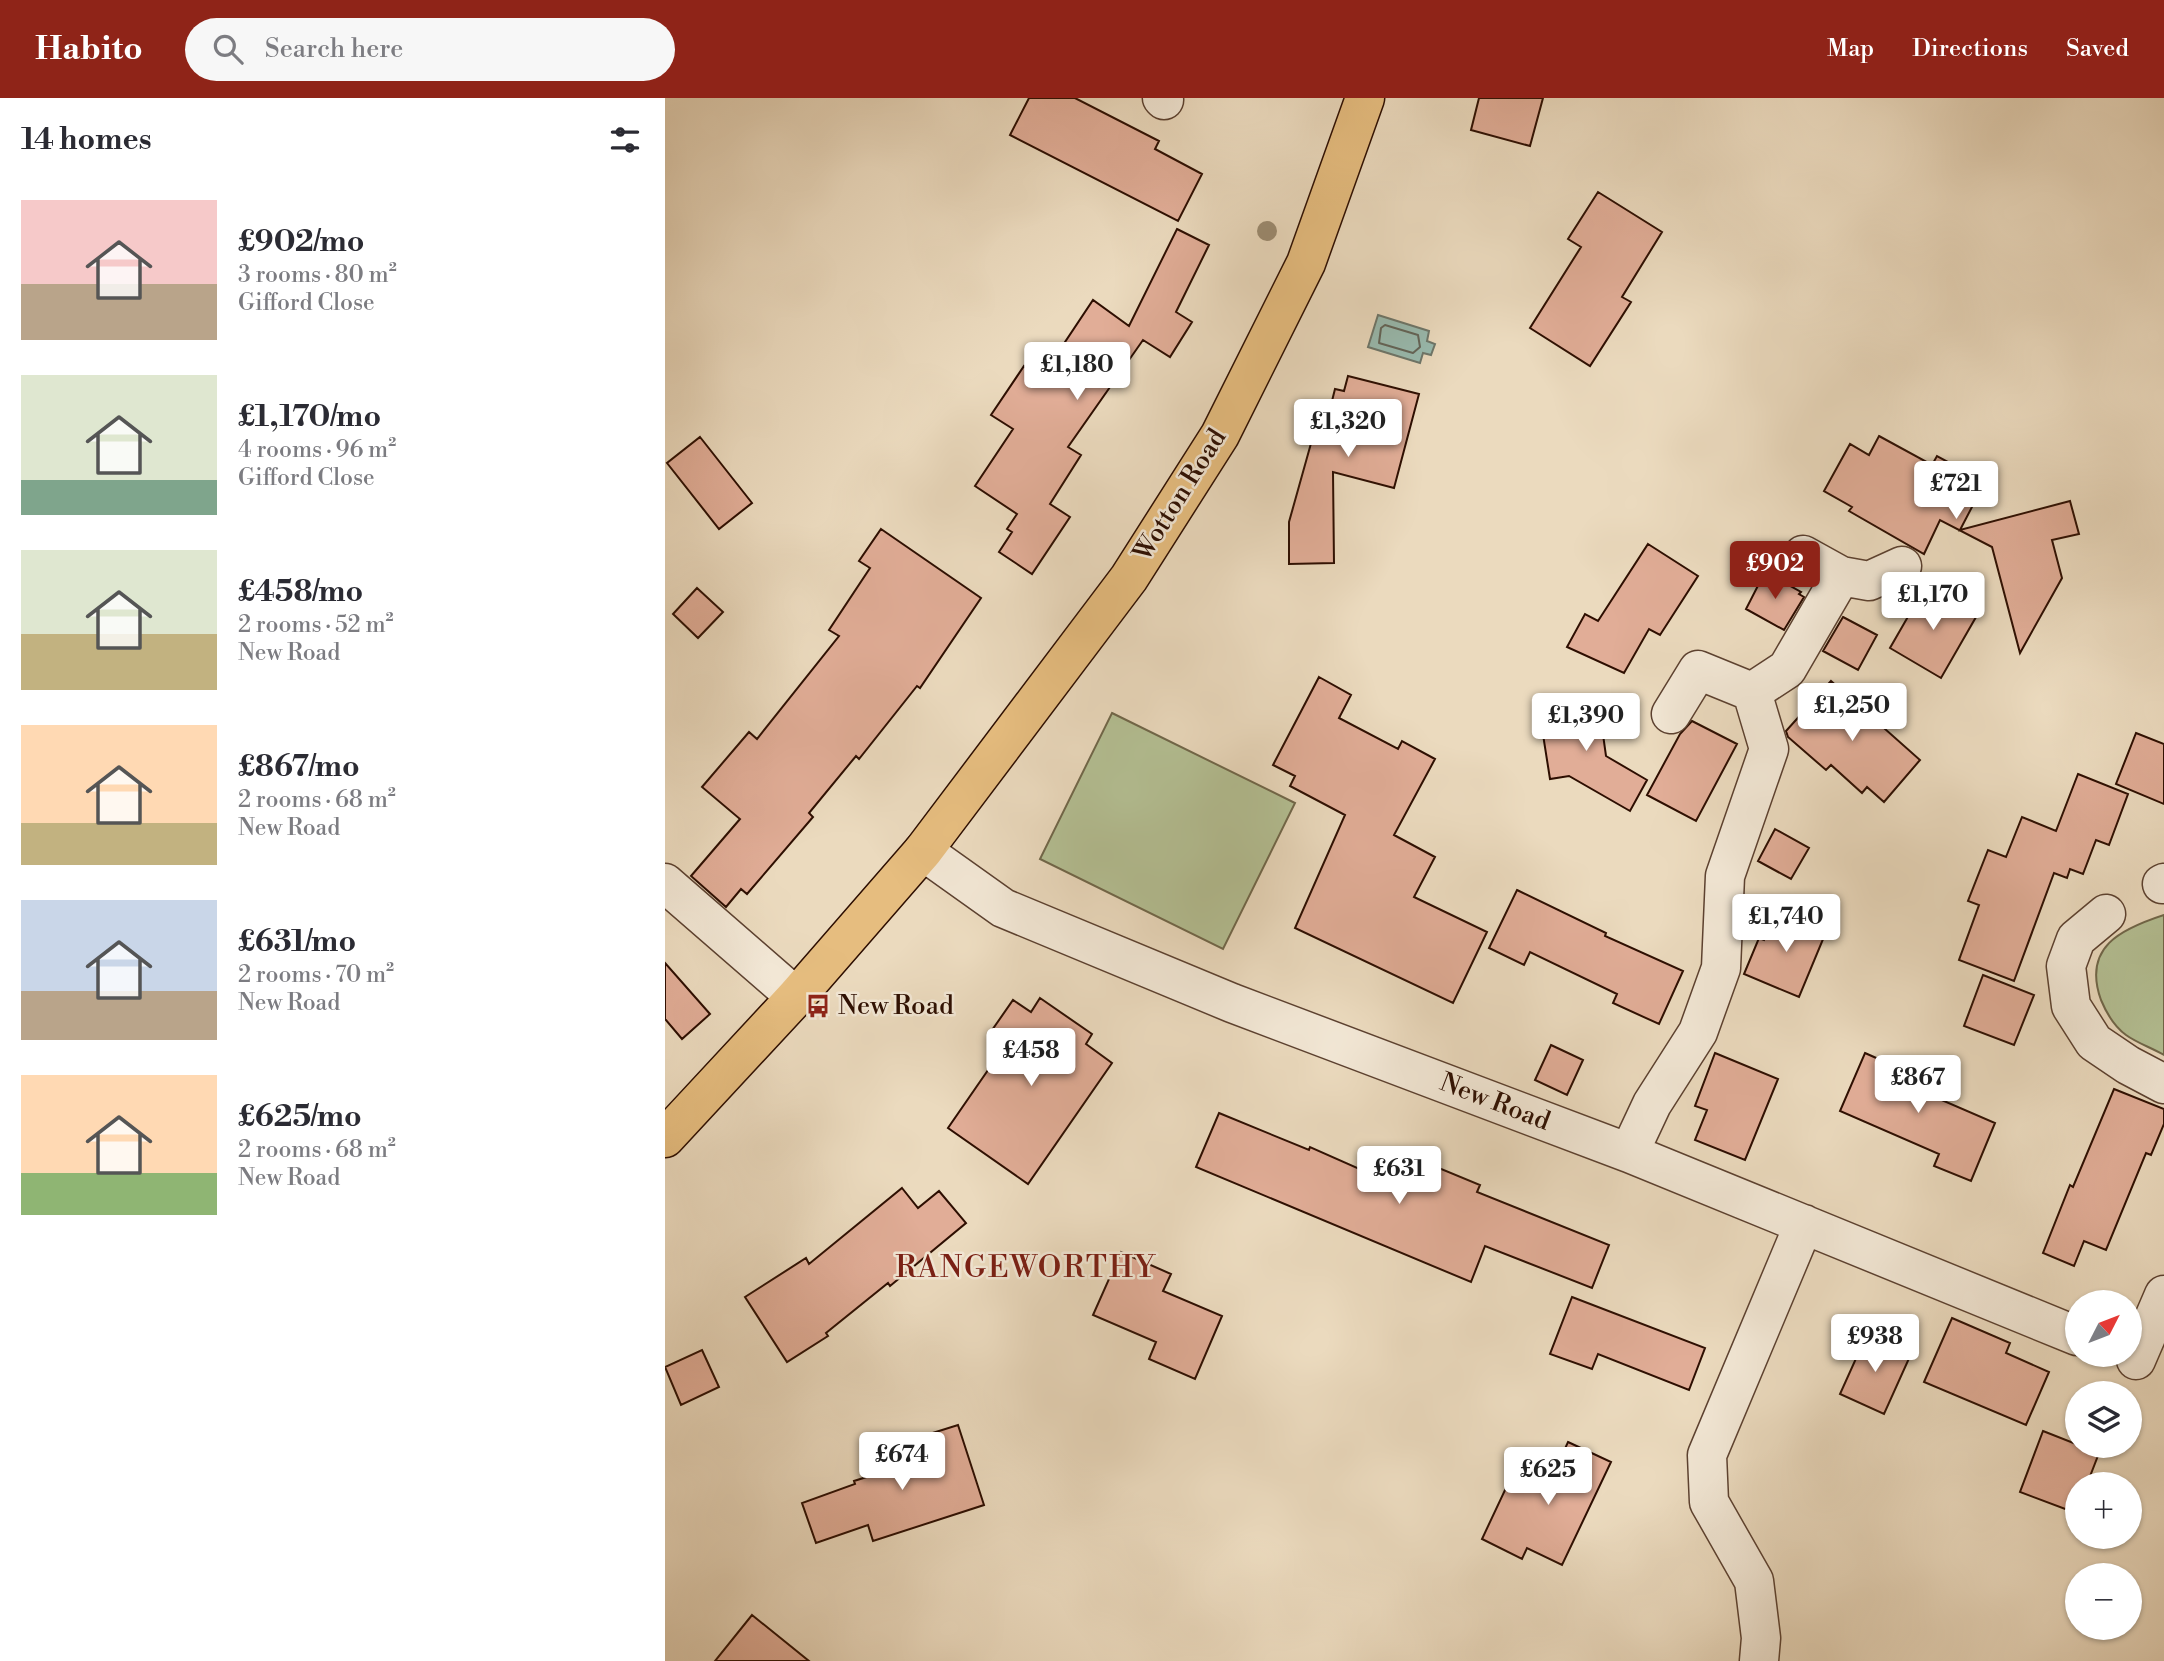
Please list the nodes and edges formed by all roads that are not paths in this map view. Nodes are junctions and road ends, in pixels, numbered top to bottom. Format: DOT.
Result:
graph roads {
  1 [pos="1365,98"];
  2 [pos="1803,555"];
  3 [pos="1902,566"];
  4 [pos="1841,576"];
  5 [pos="1752,692"];
  6 [pos="1671,714"];
  7 [pos="923,851"];
  8 [pos="665,883"];
  9 [pos="2106,914"];
  10 [pos="796,997"];
  11 [pos="2164,1084"];
  12 [pos="668,1129"];
  13 [pos="1629,1153"];
  14 [pos="1804,1224"];
  15 [pos="2164,1295"];
  16 [pos="2065,1331"];
  17 [pos="2142,1359"];
  18 [pos="1759,1661"];
  1 -- 7 [label="main road, Wotton Road"];
  2 -- 4 [label="street"];
  3 -- 4 [label="street"];
  4 -- 5 [label="street"];
  5 -- 6 [label="street"];
  5 -- 13 [label="street"];
  7 -- 10 [label="main road, Wotton Road"];
  7 -- 13 [label="street, New Road"];
  8 -- 10 [label="street"];
  9 -- 11 [label="street"];
  10 -- 12 [label="main road, Wotton Road"];
  13 -- 14 [label="street, New Road"];
  14 -- 16 [label="street, New Road"];
  14 -- 18 [label="street"];
  15 -- 17 [label="street"];
}
